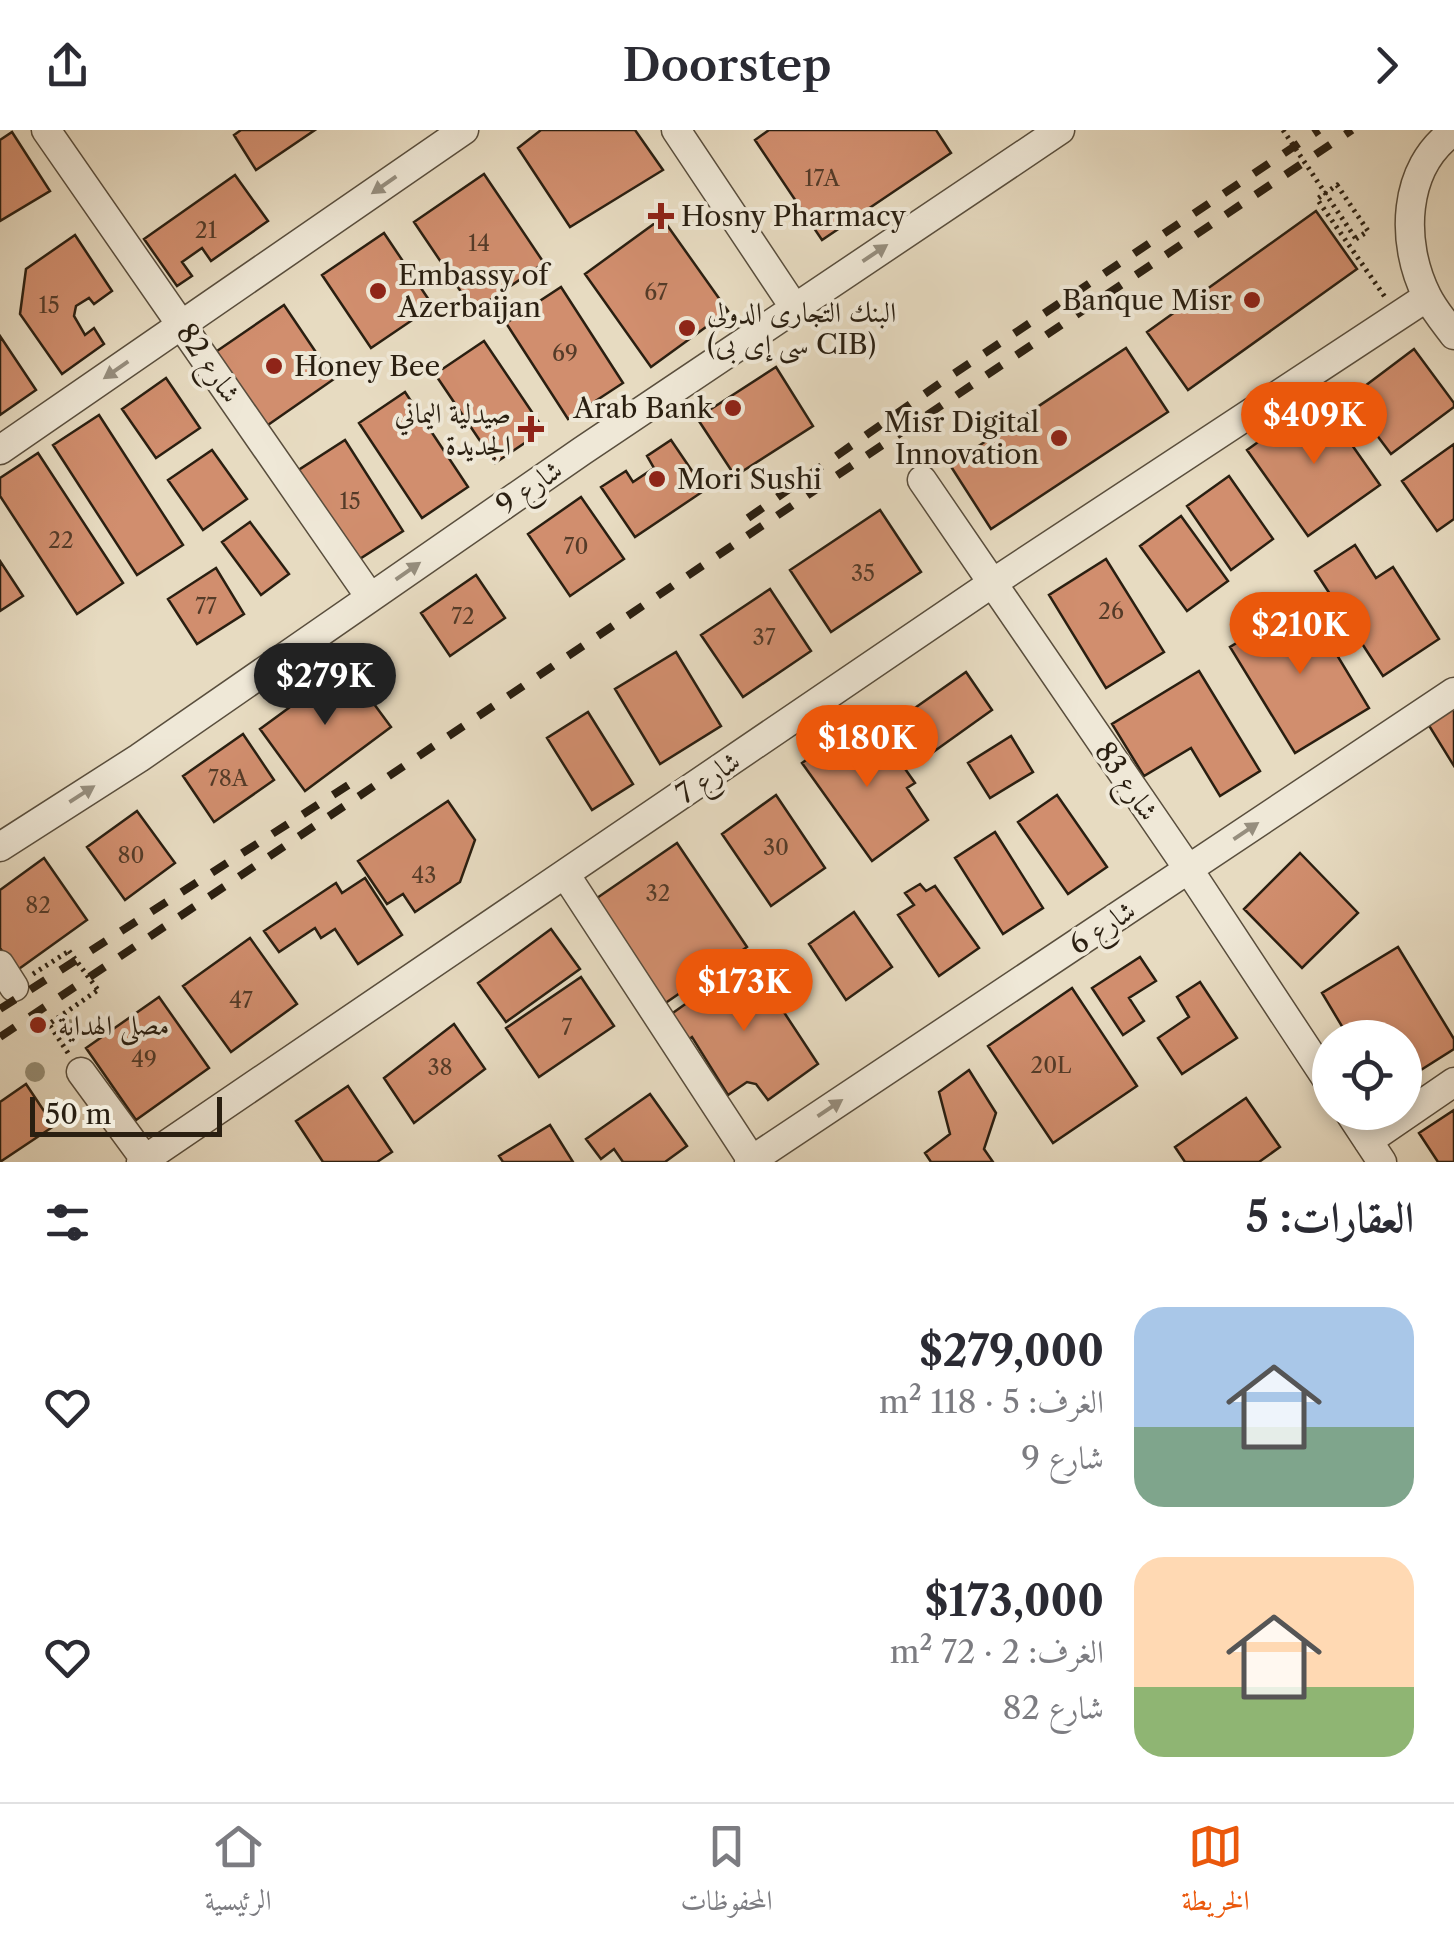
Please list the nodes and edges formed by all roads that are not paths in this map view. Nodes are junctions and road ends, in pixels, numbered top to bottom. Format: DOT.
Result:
graph roads {
  1 [pos="46,130"];
  2 [pos="464,130"];
  3 [pos="676,130"];
  4 [pos="1060,130"];
  5 [pos="1454,131"];
  6 [pos="1428,297"];
  7 [pos="794,307"];
  8 [pos="182,324"];
  9 [pos="1454,335"];
  10 [pos="0,450"];
  11 [pos="922,480"];
  12 [pos="992,584"];
  13 [pos="370,597"];
  14 [pos="1454,692"];
  15 [pos="0,847"];
  16 [pos="1188,870"];
  17 [pos="565,874"];
  18 [pos="1312,1057"];
  19 [pos="81,1072"];
  20 [pos="1454,1082"];
  21 [pos="1357,1130"];
  22 [pos="1368,1153"];
  23 [pos="144,1161"];
  24 [pos="751,1161"];
  1 -- 8 [label="street, شارع 82"];
  2 -- 8 [label="street, one-way"];
  3 -- 7 [label="street"];
  7 -- 4 [label="street, شارع 9, one-way"];
  5 -- 6 [label="street"];
  6 -- 9 [label="street"];
  6 -- 12 [label="street, شارع 7"];
  13 -- 7 [label="street, شارع 9, one-way"];
  8 -- 10 [label="street, one-way"];
  8 -- 13 [label="street, شارع 82"];
  11 -- 12 [label="street, شارع 83"];
  12 -- 16 [label="street, شارع 83"];
  12 -- 17 [label="street, شارع 7"];
  15 -- 13 [label="street, شارع 9, one-way"];
  16 -- 14 [label="street, شارع 6, one-way"];
  16 -- 18 [label="street, شارع 83"];
  24 -- 16 [label="street, شارع 6, one-way"];
  17 -- 23 [label="street, شارع 7"];
  17 -- 24 [label="street"];
  19 -- 23 [label="street"];
  20 -- 22 [label="street"];
  21 -- 22 [label="street"];
}
